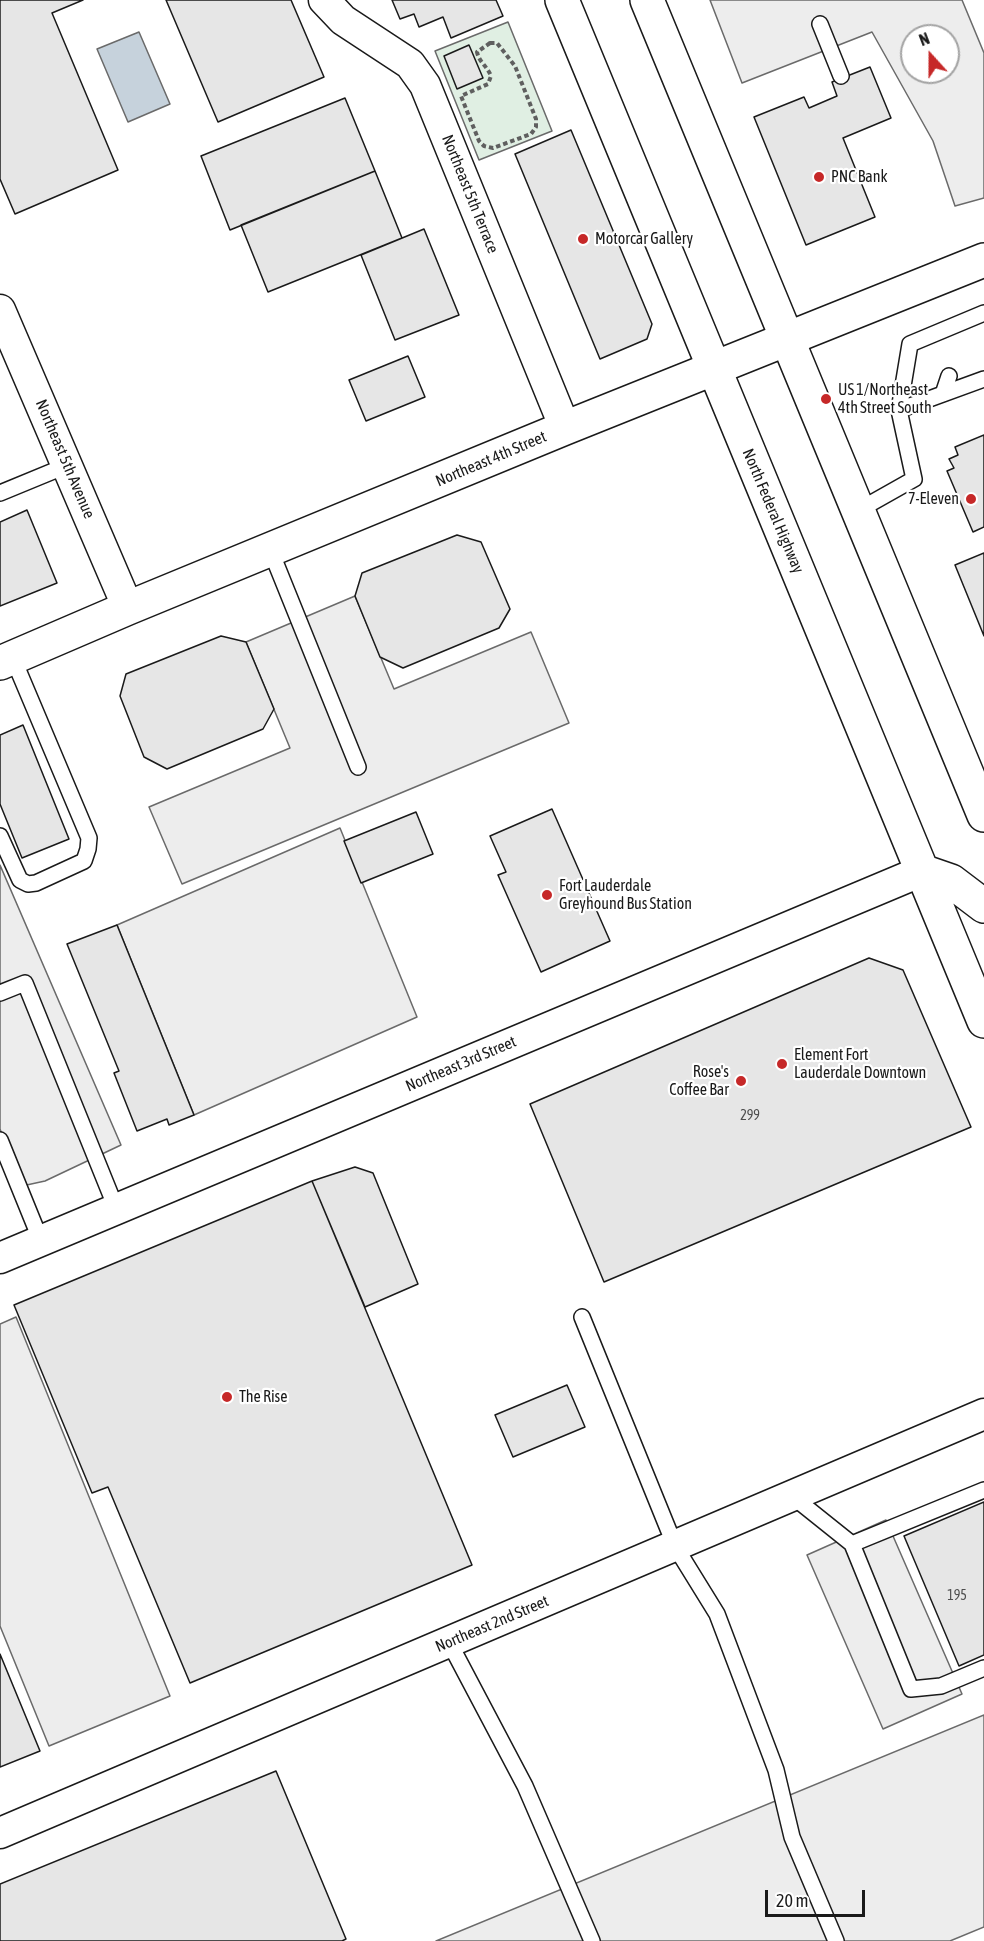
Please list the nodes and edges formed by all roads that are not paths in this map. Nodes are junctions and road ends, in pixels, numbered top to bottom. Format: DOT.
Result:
graph roads {
  1 [pos="324,0"];
  2 [pos="562,0"];
  3 [pos="647,0"];
  4 [pos="820,24"];
  5 [pos="841,76"];
  6 [pos="984,260"];
  7 [pos="0,310"];
  8 [pos="984,313"];
  9 [pos="787,339"];
  10 [pos="713,368"];
  11 [pos="949,376"];
  12 [pos="984,379"];
  13 [pos="943,394"];
  14 [pos="899,410"];
  15 [pos="565,428"];
  16 [pos="68,465"];
  17 [pos="0,494"];
  18 [pos="859,510"];
  19 [pos="270,549"];
  20 [pos="128,608"];
  21 [pos="7,661"];
  22 [pos="358,767"];
  23 [pos="984,815"];
  24 [pos="0,836"];
  25 [pos="922,871"];
  26 [pos="984,906"];
  27 [pos="0,993"];
  28 [pos="984,1021"];
  29 [pos="0,1140"];
  30 [pos="116,1208"];
  31 [pos="41,1241"];
  32 [pos="0,1258"];
  33 [pos="582,1317"];
  34 [pos="984,1414"];
  35 [pos="984,1490"];
  36 [pos="792,1496"];
  37 [pos="852,1544"];
  38 [pos="675,1546"];
  39 [pos="449,1642"];
  40 [pos="984,1668"];
  41 [pos="0,1833"];
  42 [pos="592,1941"];
  43 [pos="836,1941"];
  1 -- 15 [label="street, Northeast 5th Terrace"];
  2 -- 10 [label="main road, North Federal Highway"];
  3 -- 9 [label="main road"];
  4 -- 5 [label="lane"];
  6 -- 9 [label="main road, Northeast 4th Street"];
  7 -- 16 [label="street, Northeast 5th Avenue"];
  8 -- 14 [label="lane"];
  9 -- 10 [label="main road, Northeast 4th Street"];
  9 -- 18 [label="main road"];
  10 -- 15 [label="main road, Northeast 4th Street"];
  10 -- 25 [label="main road, North Federal Highway"];
  11 -- 13 [label="lane"];
  12 -- 13 [label="lane"];
  13 -- 14 [label="lane"];
  14 -- 18 [label="lane"];
  15 -- 19 [label="main road, Northeast 4th Street"];
  16 -- 17 [label="lane"];
  16 -- 20 [label="street, Northeast 5th Avenue"];
  18 -- 23 [label="main road"];
  19 -- 20 [label="main road, Northeast 4th Street"];
  19 -- 22 [label="lane"];
  20 -- 21 [label="main road, Northeast 4th Street"];
  21 -- 24 [label="lane"];
  25 -- 26 [label="main road"];
  25 -- 28 [label="main road, North Federal Highway"];
  25 -- 30 [label="street, Northeast 3rd Street"];
  27 -- 30 [label="lane"];
  29 -- 31 [label="lane"];
  30 -- 31 [label="street, Northeast 3rd Street"];
  31 -- 32 [label="street, Northeast 3rd Street"];
  33 -- 38 [label="lane"];
  34 -- 36 [label="street, Northeast 2nd Street"];
  35 -- 37 [label="lane"];
  36 -- 37 [label="lane"];
  36 -- 38 [label="street, Northeast 2nd Street"];
  37 -- 40 [label="lane"];
  38 -- 39 [label="street, Northeast 2nd Street"];
  38 -- 43 [label="lane"];
  39 -- 41 [label="street, Northeast 2nd Street"];
  39 -- 42 [label="lane"];
}
